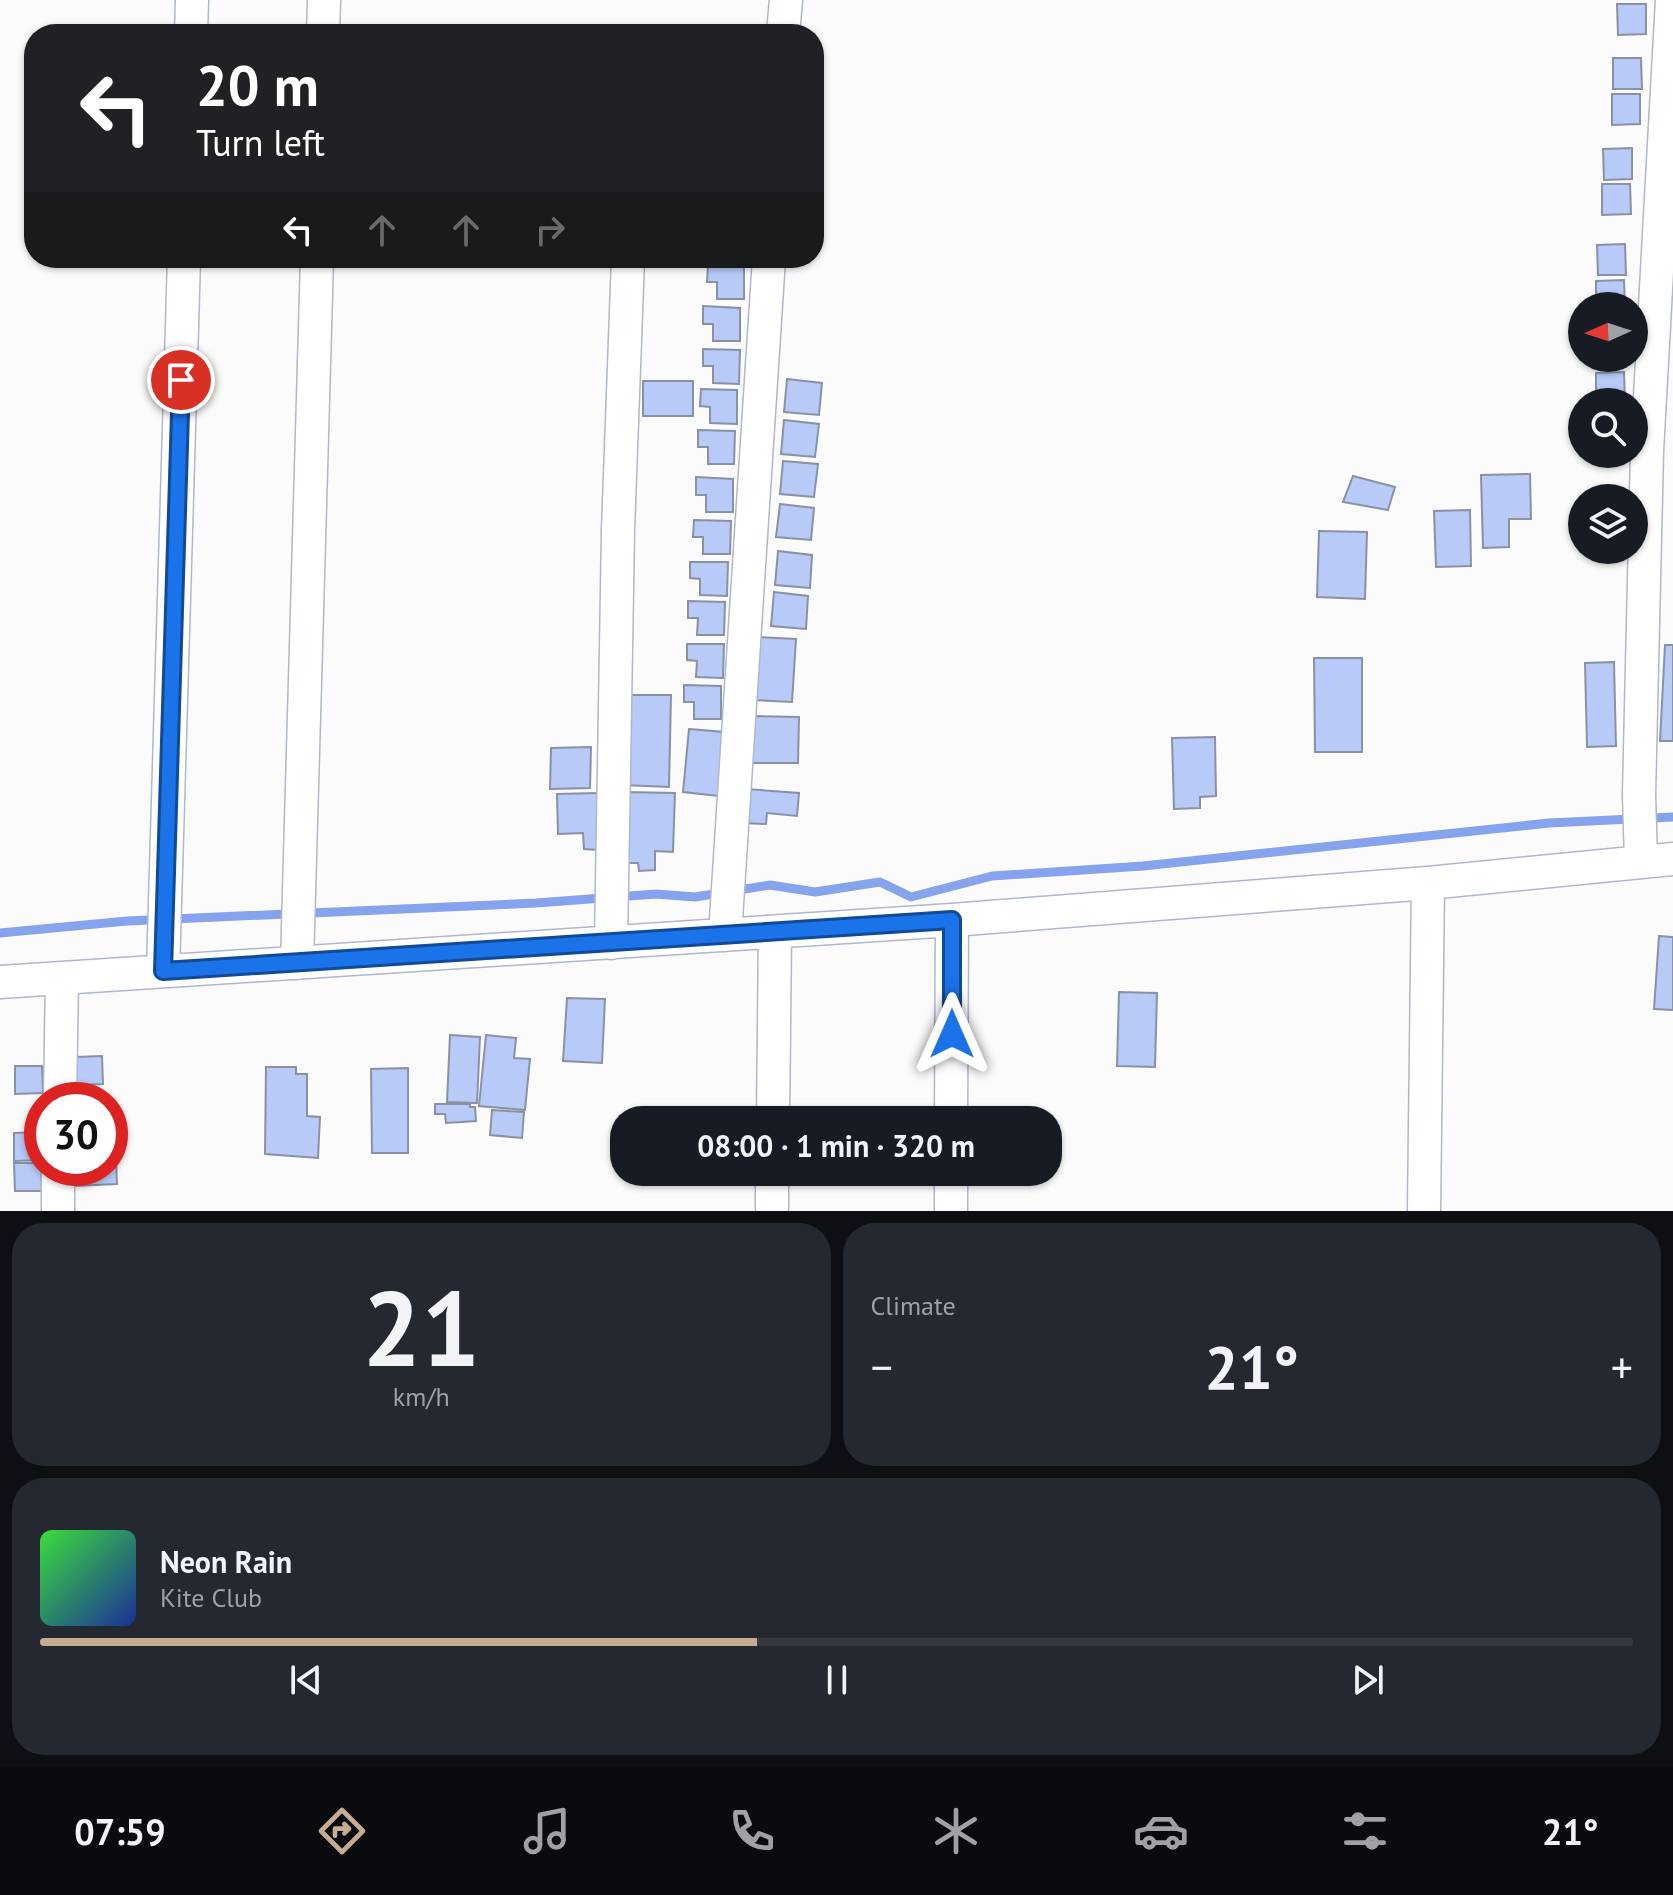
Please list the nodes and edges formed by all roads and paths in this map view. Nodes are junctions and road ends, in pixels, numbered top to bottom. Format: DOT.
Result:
graph roads {
  1 [pos="192,0"];
  2 [pos="324,0"];
  3 [pos="786,0"];
  4 [pos="1672,0"];
  5 [pos="191,24"];
  6 [pos="323,24"];
  7 [pos="784,24"];
  8 [pos="184,268"];
  9 [pos="317,268"];
  10 [pos="628,268"];
  11 [pos="768,268"];
  12 [pos="1641,854"];
  13 [pos="1673,859"];
  14 [pos="1428,883"];
  15 [pos="952,920"];
  16 [pos="726,928"];
  17 [pos="775,932"];
  18 [pos="611,934"];
  19 [pos="297,949"];
  20 [pos="163,956"];
  21 [pos="62,978"];
  22 [pos="0,982"];
  23 [pos="60,1082"];
  24 [pos="773,1106"];
  25 [pos="951,1106"];
  26 [pos="58,1186"];
  27 [pos="772,1186"];
  28 [pos="951,1186"];
  29 [pos="58,1211"];
  30 [pos="772,1211"];
  31 [pos="951,1211"];
  32 [pos="1424,1211"];
  1 -- 5 [label="street"];
  2 -- 6 [label="street"];
  3 -- 7 [label="street"];
  4 -- 12 [label="street"];
  8 -- 20 [label="street"];
  9 -- 19 [label="street"];
  10 -- 18 [label="street"];
  11 -- 16 [label="street"];
  12 -- 13 [label="street"];
  12 -- 14 [label="street"];
  14 -- 15 [label="street"];
  14 -- 32 [label="street"];
  15 -- 17 [label="street"];
  15 -- 25 [label="street"];
  16 -- 17 [label="street"];
  16 -- 18 [label="street"];
  17 -- 24 [label="street"];
  18 -- 19 [label="street"];
  19 -- 20 [label="street"];
  20 -- 21 [label="street"];
  21 -- 22 [label="street"];
  21 -- 23 [label="street"];
  26 -- 29 [label="street"];
  27 -- 30 [label="street"];
  28 -- 31 [label="street"];
}
